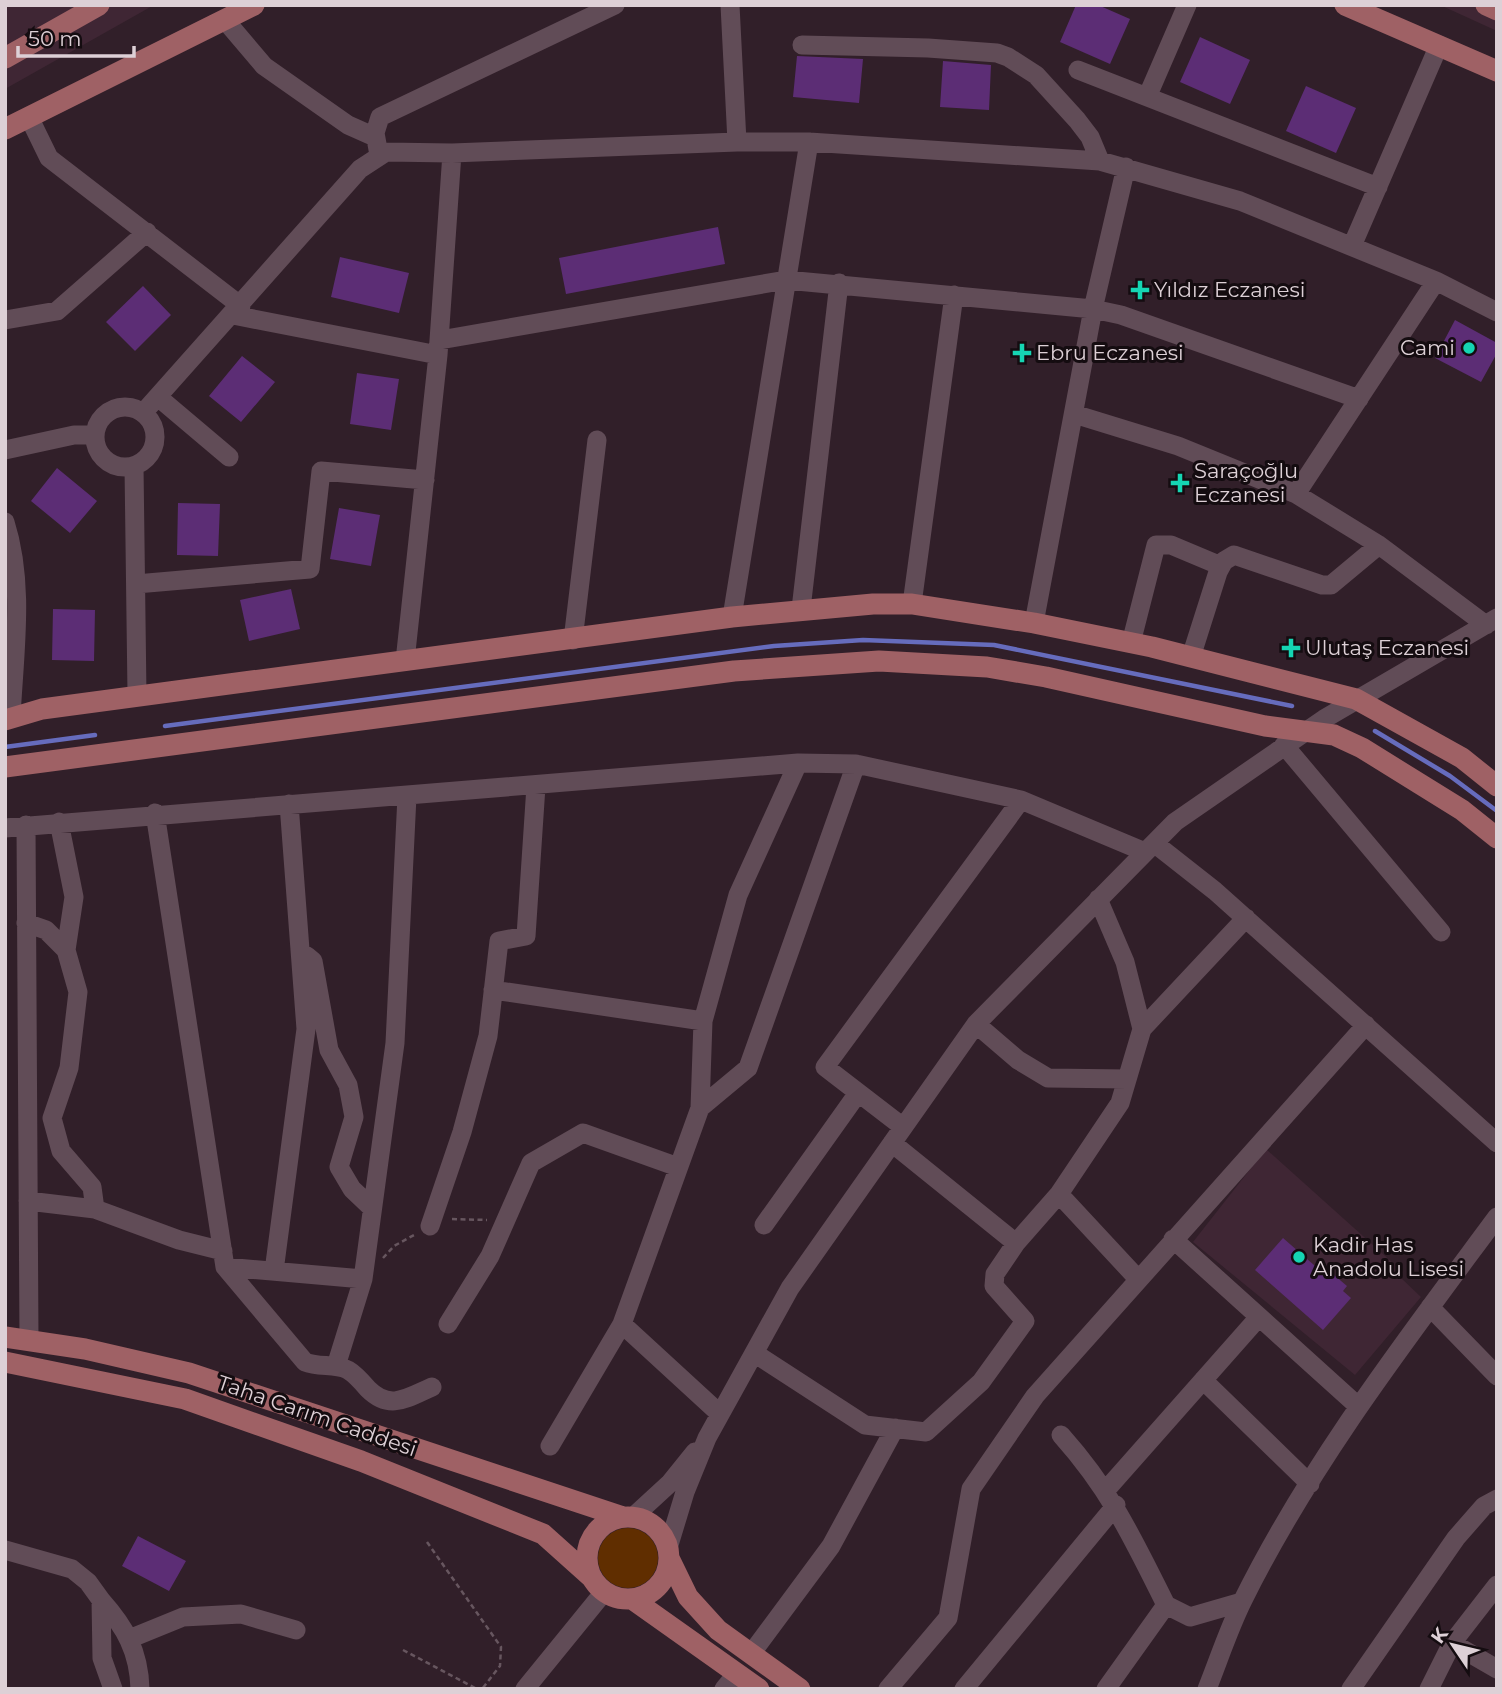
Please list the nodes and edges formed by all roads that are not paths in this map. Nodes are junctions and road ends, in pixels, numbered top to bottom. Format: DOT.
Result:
graph roads {
  1 [pos="100,5"];
  2 [pos="254,5"];
  3 [pos="615,5"];
  4 [pos="730,5"];
  5 [pos="1187,5"];
  6 [pos="1345,5"];
  7 [pos="1486,5"];
  8 [pos="1497,10"];
  9 [pos="225,20"];
  10 [pos="802,45"];
  11 [pos="1439,46"];
  12 [pos="5,58"];
  13 [pos="1078,70"];
  14 [pos="1497,71"];
  15 [pos="1149,95"];
  16 [pos="29,117"];
  17 [pos="5,129"];
  18 [pos="737,142"];
  19 [pos="809,142"];
  20 [pos="377,146"];
  21 [pos="452,153"];
  22 [pos="1100,161"];
  23 [pos="1126,167"];
  24 [pos="1378,187"];
  25 [pos="147,232"];
  26 [pos="1352,246"];
  27 [pos="786,280"];
  28 [pos="1436,281"];
  29 [pos="839,283"];
  30 [pos="954,295"];
  31 [pos="1093,309"];
  32 [pos="237,310"];
  33 [pos="1497,312"];
  34 [pos="5,320"];
  35 [pos="439,348"];
  36 [pos="158,397"];
  37 [pos="1359,399"];
  38 [pos="143,413"];
  39 [pos="1074,414"];
  40 [pos="95,435"];
  41 [pos="597,440"];
  42 [pos="5,450"];
  43 [pos="229,457"];
  44 [pos="134,466"];
  45 [pos="425,481"];
  46 [pos="1296,494"];
  47 [pos="5,522"];
  48 [pos="1379,545"];
  49 [pos="1222,566"];
  50 [pos="136,584"];
  51 [pos="912,604"];
  52 [pos="801,609"];
  53 [pos="732,617"];
  54 [pos="1491,622"];
  55 [pos="1034,623"];
  56 [pos="573,639"];
  57 [pos="1131,643"];
  58 [pos="1191,657"];
  59 [pos="405,661"];
  60 [pos="137,695"];
  61 [pos="1356,699"];
  62 [pos="8,719"];
  63 [pos="1304,731"];
  64 [pos="1284,745"];
  65 [pos="798,763"];
  66 [pos="856,764"];
  67 [pos="5,767"];
  68 [pos="536,786"];
  69 [pos="1497,786"];
  70 [pos="407,796"];
  71 [pos="1021,800"];
  72 [pos="289,804"];
  73 [pos="155,813"];
  74 [pos="59,822"];
  75 [pos="26,825"];
  76 [pos="5,828"];
  77 [pos="1497,838"];
  78 [pos="1149,847"];
  79 [pos="1098,899"];
  80 [pos="1246,918"];
  81 [pos="26,923"];
  82 [pos="1441,932"];
  83 [pos="66,950"];
  84 [pos="300,950"];
  85 [pos="494,990"];
  86 [pos="703,1021"];
  87 [pos="976,1024"];
  88 [pos="1366,1025"];
  89 [pos="1142,1028"];
  90 [pos="1127,1079"];
  91 [pos="858,1093"];
  92 [pos="700,1108"];
  93 [pos="897,1135"];
  94 [pos="1497,1143"];
  95 [pos="678,1167"];
  96 [pos="1059,1194"];
  97 [pos="28,1201"];
  98 [pos="372,1208"];
  99 [pos="95,1209"];
  100 [pos="1497,1217"];
  101 [pos="764,1225"];
  102 [pos="430,1226"];
  103 [pos="1173,1240"];
  104 [pos="1016,1243"];
  105 [pos="224,1259"];
  106 [pos="274,1271"];
  107 [pos="363,1279"];
  108 [pos="1138,1279"];
  109 [pos="1430,1307"];
  110 [pos="1259,1317"];
  111 [pos="448,1324"];
  112 [pos="622,1324"];
  113 [pos="5,1337"];
  114 [pos="29,1340"];
  115 [pos="754,1353"];
  116 [pos="5,1362"];
  117 [pos="336,1366"];
  118 [pos="1497,1376"];
  119 [pos="1203,1380"];
  120 [pos="432,1387"];
  121 [pos="1359,1407"];
  122 [pos="720,1414"];
  123 [pos="895,1428"];
  124 [pos="1061,1435"];
  125 [pos="707,1438"];
  126 [pos="550,1446"];
  127 [pos="1310,1484"];
  128 [pos="1111,1498"];
  129 [pos="1497,1499"];
  130 [pos="628,1517"];
  131 [pos="5,1550"];
  132 [pos="668,1553"];
  133 [pos="597,1584"];
  134 [pos="1497,1585"];
  135 [pos="632,1599"];
  136 [pos="101,1600"];
  137 [pos="1242,1602"];
  138 [pos="1166,1605"];
  139 [pos="296,1630"];
  140 [pos="129,1639"];
  141 [pos="1452,1643"];
  142 [pos="751,1654"];
  143 [pos="1497,1669"];
  144 [pos="731,1681"];
  145 [pos="113,1689"];
  146 [pos="140,1689"];
  147 [pos="525,1689"];
  148 [pos="759,1689"];
  149 [pos="800,1689"];
  150 [pos="888,1689"];
  151 [pos="964,1689"];
  152 [pos="1106,1689"];
  153 [pos="1206,1689"];
  154 [pos="1351,1689"];
  155 [pos="1429,1689"];
  1 -- 12 [label="main road"];
  2 -- 9 [label="main road"];
  3 -- 20 [label="street"];
  4 -- 18 [label="street"];
  5 -- 15 [label="street"];
  6 -- 11 [label="main road"];
  7 -- 8 [label="main road"];
  9 -- 16 [label="main road"];
  9 -- 20 [label="street"];
  10 -- 22 [label="street"];
  11 -- 14 [label="main road"];
  11 -- 24 [label="street"];
  13 -- 15 [label="street"];
  15 -- 24 [label="street"];
  16 -- 17 [label="main road"];
  16 -- 25 [label="street"];
  18 -- 19 [label="street"];
  18 -- 21 [label="street"];
  19 -- 22 [label="street"];
  19 -- 27 [label="street"];
  20 -- 21 [label="street"];
  20 -- 32 [label="street"];
  21 -- 35 [label="street"];
  22 -- 23 [label="street"];
  23 -- 26 [label="street"];
  23 -- 31 [label="street"];
  24 -- 26 [label="street"];
  25 -- 32 [label="street"];
  25 -- 34 [label="street"];
  26 -- 28 [label="street"];
  27 -- 29 [label="street"];
  27 -- 35 [label="street"];
  27 -- 53 [label="street"];
  28 -- 33 [label="street"];
  28 -- 37 [label="street"];
  29 -- 30 [label="street"];
  29 -- 52 [label="street"];
  30 -- 31 [label="street"];
  30 -- 51 [label="street"];
  31 -- 37 [label="street"];
  31 -- 39 [label="street"];
  32 -- 35 [label="street"];
  32 -- 36 [label="street"];
  35 -- 45 [label="street"];
  36 -- 38 [label="street"];
  36 -- 43 [label="street"];
  37 -- 46 [label="street"];
  38 -- 40 [label="street"];
  38 -- 44 [label="street"];
  39 -- 46 [label="street"];
  39 -- 55 [label="street"];
  40 -- 42 [label="street"];
  40 -- 44 [label="street"];
  41 -- 56 [label="street"];
  44 -- 50 [label="street"];
  45 -- 50 [label="street"];
  45 -- 59 [label="street"];
  46 -- 48 [label="street"];
  47 -- 62 [label="street"];
  48 -- 49 [label="street"];
  48 -- 54 [label="street"];
  49 -- 57 [label="street"];
  49 -- 58 [label="street"];
  50 -- 60 [label="street"];
  51 -- 52 [label="main road"];
  51 -- 55 [label="main road"];
  52 -- 53 [label="main road"];
  53 -- 56 [label="main road"];
  54 -- 61 [label="street"];
  55 -- 57 [label="main road"];
  56 -- 59 [label="main road"];
  57 -- 58 [label="main road"];
  58 -- 61 [label="main road"];
  59 -- 60 [label="main road"];
  60 -- 62 [label="main road"];
  61 -- 63 [label="street"];
  61 -- 69 [label="main road"];
  63 -- 64 [label="street"];
  63 -- 67 [label="main road"];
  63 -- 77 [label="main road"];
  64 -- 78 [label="street"];
  64 -- 82 [label="street"];
  65 -- 66 [label="street"];
  65 -- 68 [label="street"];
  65 -- 86 [label="street"];
  66 -- 71 [label="street"];
  66 -- 92 [label="street"];
  68 -- 70 [label="street"];
  68 -- 85 [label="street"];
  70 -- 72 [label="street"];
  70 -- 98 [label="street"];
  71 -- 78 [label="street"];
  71 -- 91 [label="street"];
  72 -- 73 [label="street"];
  72 -- 84 [label="street"];
  73 -- 74 [label="street"];
  73 -- 105 [label="street"];
  74 -- 75 [label="street"];
  74 -- 83 [label="street"];
  75 -- 76 [label="street"];
  75 -- 81 [label="street"];
  78 -- 79 [label="street"];
  78 -- 80 [label="street"];
  79 -- 87 [label="street"];
  79 -- 89 [label="street"];
  80 -- 88 [label="street"];
  80 -- 89 [label="street"];
  81 -- 83 [label="street"];
  81 -- 97 [label="street"];
  83 -- 99 [label="street"];
  84 -- 98 [label="street"];
  84 -- 106 [label="street"];
  85 -- 86 [label="street"];
  85 -- 102 [label="street"];
  86 -- 92 [label="street"];
  87 -- 90 [label="street"];
  87 -- 93 [label="street"];
  88 -- 94 [label="street"];
  88 -- 103 [label="street"];
  89 -- 90 [label="street"];
  90 -- 96 [label="street"];
  91 -- 93 [label="street"];
  91 -- 101 [label="street"];
  92 -- 95 [label="street"];
  93 -- 104 [label="street"];
  93 -- 115 [label="street"];
  95 -- 111 [label="street"];
  95 -- 112 [label="street"];
  96 -- 104 [label="street"];
  96 -- 108 [label="street"];
  97 -- 99 [label="street"];
  97 -- 114 [label="street"];
  98 -- 107 [label="street"];
  99 -- 105 [label="street"];
  100 -- 109 [label="street"];
  103 -- 108 [label="street"];
  103 -- 110 [label="street"];
  104 -- 123 [label="street"];
  105 -- 106 [label="street"];
  105 -- 117 [label="street"];
  106 -- 107 [label="street"];
  107 -- 117 [label="street"];
  108 -- 150 [label="street"];
  109 -- 118 [label="street"];
  109 -- 121 [label="street"];
  110 -- 119 [label="street"];
  110 -- 121 [label="street"];
  112 -- 122 [label="street"];
  112 -- 126 [label="street"];
  113 -- 114 [label="main road, Taha Carım Caddesi"];
  114 -- 130 [label="main road, Taha Carım Caddesi"];
  115 -- 122 [label="street"];
  115 -- 123 [label="street"];
  116 -- 133 [label="main road, Taha Carım Caddesi"];
  117 -- 120 [label="street"];
  119 -- 127 [label="street"];
  119 -- 128 [label="street"];
  121 -- 127 [label="street"];
  122 -- 125 [label="street"];
  123 -- 142 [label="street"];
  124 -- 128 [label="street"];
  125 -- 130 [label="street"];
  125 -- 132 [label="street"];
  127 -- 137 [label="street"];
  128 -- 138 [label="street"];
  128 -- 151 [label="street"];
  129 -- 154 [label="street"];
  130 -- 132 [label="main road"];
  130 -- 133 [label="main road"];
  131 -- 136 [label="street"];
  132 -- 135 [label="main road"];
  132 -- 142 [label="main road"];
  133 -- 135 [label="main road"];
  133 -- 147 [label="street"];
  134 -- 141 [label="street"];
  135 -- 144 [label="main road"];
  136 -- 140 [label="street"];
  136 -- 145 [label="street"];
  137 -- 138 [label="street"];
  137 -- 153 [label="street"];
  138 -- 152 [label="street"];
  139 -- 140 [label="street"];
  140 -- 146 [label="street"];
  141 -- 143 [label="street"];
  141 -- 155 [label="street"];
  142 -- 149 [label="main road"];
  144 -- 148 [label="main road"];
}
